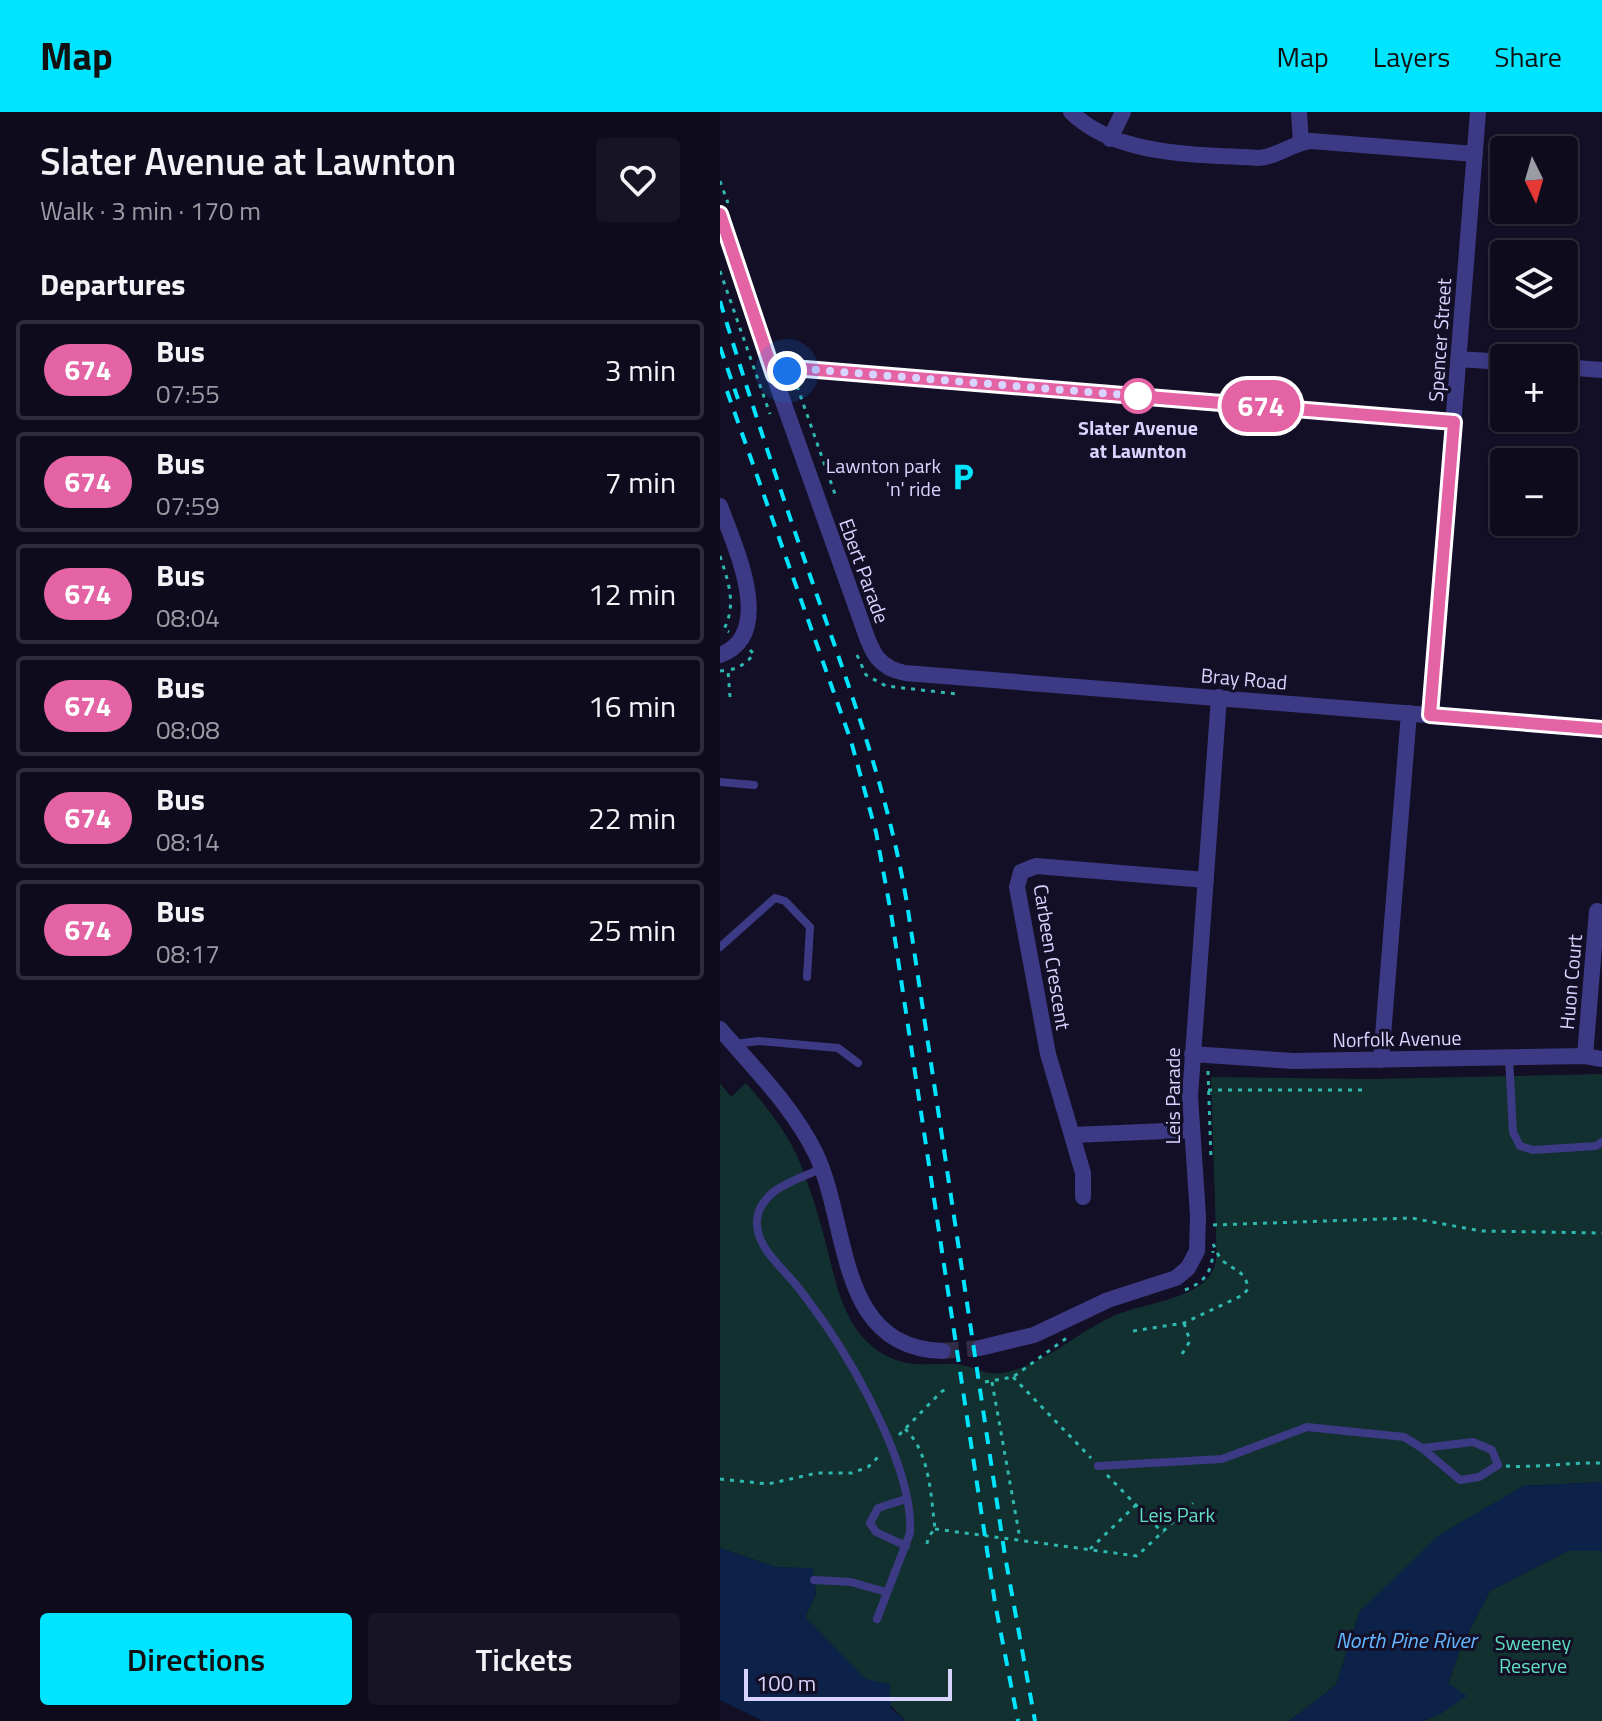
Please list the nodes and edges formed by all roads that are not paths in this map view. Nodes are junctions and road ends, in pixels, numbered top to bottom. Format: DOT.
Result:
graph roads {
  1 [pos="1071,112"];
  2 [pos="1123,112"];
  3 [pos="1299,112"];
  4 [pos="1478,112"];
  5 [pos="1110,139"];
  6 [pos="1301,143"];
  7 [pos="1475,154"];
  8 [pos="720,214"];
  9 [pos="1458,359"];
  10 [pos="1490,361"];
  11 [pos="1578,368"];
  12 [pos="1602,370"];
  13 [pos="774,375"];
  14 [pos="1454,422"];
  15 [pos="720,506"];
  16 [pos="720,655"];
  17 [pos="884,666"];
  18 [pos="1219,697"];
  19 [pos="1409,713"];
  20 [pos="1430,715"];
  21 [pos="1602,729"];
  22 [pos="720,782"];
  23 [pos="754,785"];
  24 [pos="1206,880"];
  25 [pos="1597,911"];
  26 [pos="720,947"];
  27 [pos="807,977"];
  28 [pos="720,1029"];
  29 [pos="734,1044"];
  30 [pos="1192,1054"];
  31 [pos="1585,1056"];
  32 [pos="1509,1058"];
  33 [pos="1602,1059"];
  34 [pos="1381,1060"];
  35 [pos="858,1063"];
  36 [pos="1191,1130"];
  37 [pos="1072,1135"];
  38 [pos="1602,1142"];
  39 [pos="821,1168"];
  40 [pos="1083,1197"];
  41 [pos="980,1348"];
  42 [pos="943,1351"];
  43 [pos="1422,1448"];
  44 [pos="1098,1466"];
  45 [pos="906,1499"];
  46 [pos="906,1546"];
  47 [pos="814,1580"];
  48 [pos="886,1592"];
  49 [pos="877,1619"];
  1 -- 5 [label="street"];
  2 -- 5 [label="street"];
  3 -- 6 [label="street"];
  4 -- 7 [label="street, Spencer Street"];
  5 -- 6 [label="street"];
  6 -- 7 [label="street"];
  7 -- 9 [label="street, Spencer Street"];
  8 -- 13 [label="street, Ebert Parade"];
  9 -- 10 [label="street"];
  9 -- 14 [label="street, Spencer Street"];
  11 -- 12 [label="street"];
  13 -- 14 [label="street"];
  13 -- 17 [label="street, Ebert Parade"];
  14 -- 20 [label="street, Spencer Street"];
  15 -- 16 [label="street"];
  17 -- 18 [label="street, Bray Road"];
  18 -- 19 [label="street, Bray Road"];
  18 -- 24 [label="street, Leis Parade"];
  19 -- 20 [label="street, Bray Road"];
  19 -- 34 [label="street"];
  20 -- 21 [label="street, Bray Road"];
  22 -- 23 [label="lane"];
  24 -- 30 [label="street, Leis Parade"];
  24 -- 37 [label="street, Carbeen Crescent"];
  25 -- 31 [label="street, Huon Court"];
  26 -- 27 [label="lane"];
  28 -- 29 [label="street"];
  29 -- 35 [label="lane"];
  29 -- 39 [label="street"];
  30 -- 34 [label="street, Norfolk Avenue"];
  30 -- 36 [label="street, Leis Parade"];
  31 -- 32 [label="street, Norfolk Avenue"];
  31 -- 33 [label="street, Norfolk Avenue"];
  32 -- 34 [label="street, Norfolk Avenue"];
  32 -- 38 [label="lane"];
  36 -- 37 [label="street"];
  36 -- 41 [label="street, Leis Parade"];
  37 -- 40 [label="street, Carbeen Crescent"];
  39 -- 42 [label="street"];
  39 -- 45 [label="lane"];
  43 -- 43 [label="lane"];
  43 -- 44 [label="lane"];
  45 -- 46 [label="lane"];
  45 -- 46 [label="lane"];
  46 -- 48 [label="lane"];
  47 -- 48 [label="lane"];
  48 -- 49 [label="lane"];
}
